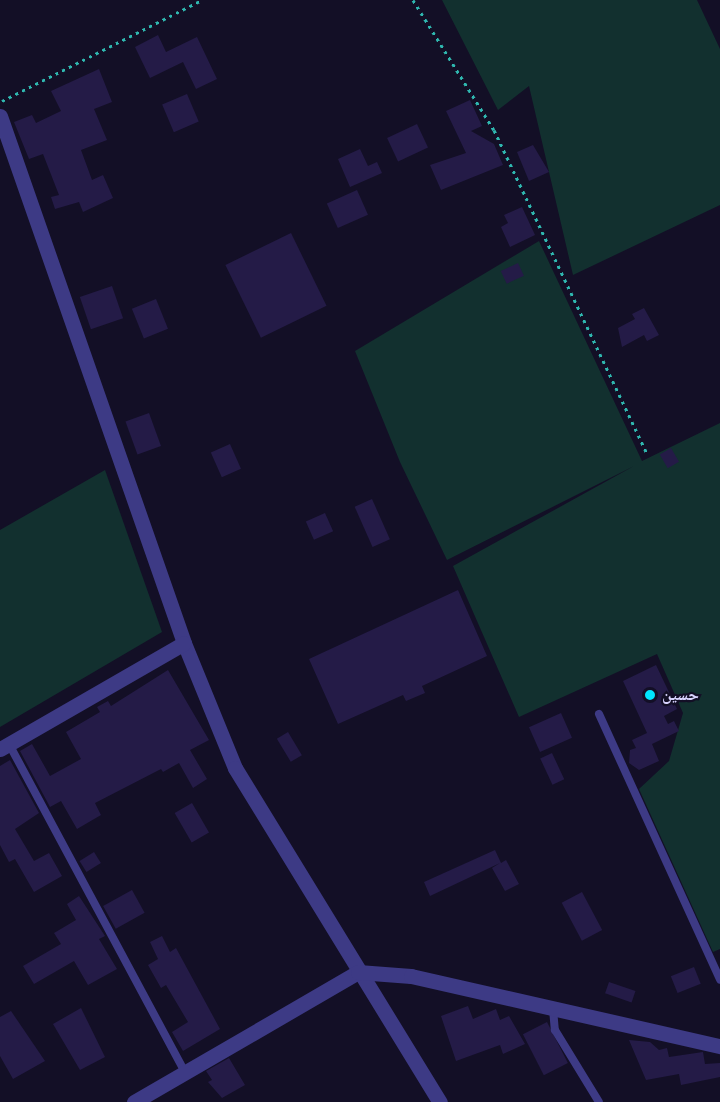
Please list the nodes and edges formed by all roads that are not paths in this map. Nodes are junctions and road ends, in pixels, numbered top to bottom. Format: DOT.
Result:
graph roads {
  1 [pos="0,116"];
  2 [pos="184,643"];
  3 [pos="599,714"];
  4 [pos="5,746"];
  5 [pos="358,972"];
  6 [pos="720,980"];
  7 [pos="552,1009"];
  8 [pos="720,1046"];
  9 [pos="185,1072"];
  10 [pos="134,1102"];
  11 [pos="440,1102"];
  12 [pos="599,1102"];
  1 -- 2 [label="street"];
  2 -- 4 [label="street"];
  2 -- 5 [label="street"];
  3 -- 6 [label="lane"];
  4 -- 9 [label="lane"];
  5 -- 7 [label="street"];
  5 -- 9 [label="street"];
  5 -- 11 [label="street"];
  7 -- 8 [label="street"];
  7 -- 12 [label="lane"];
  9 -- 10 [label="street"];
}
